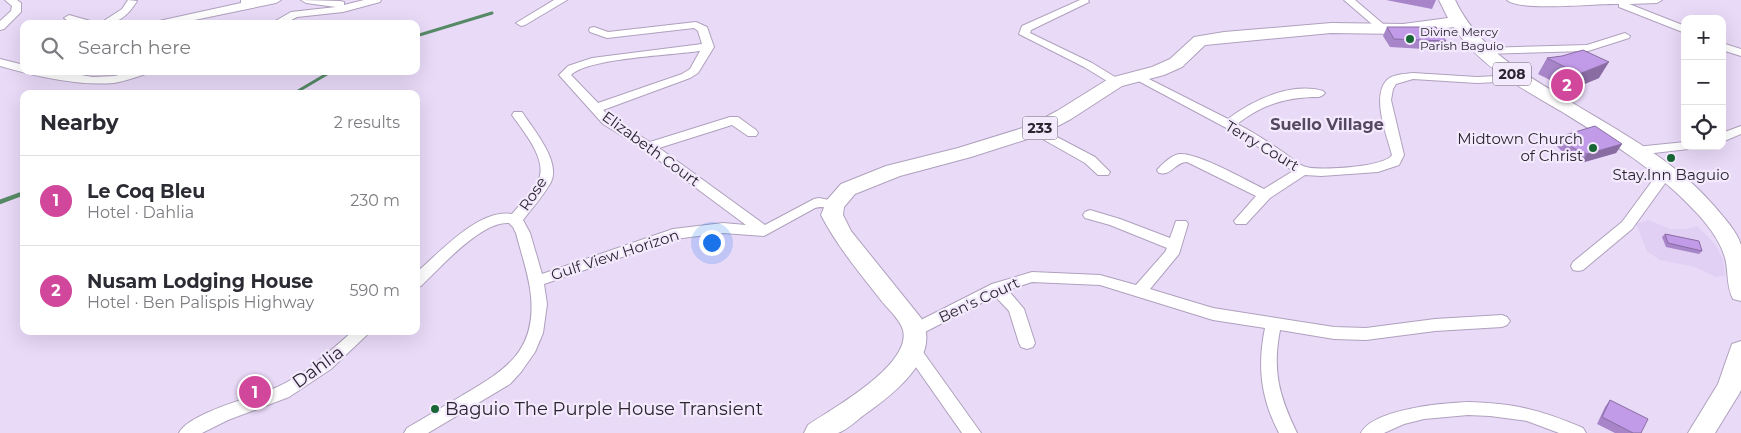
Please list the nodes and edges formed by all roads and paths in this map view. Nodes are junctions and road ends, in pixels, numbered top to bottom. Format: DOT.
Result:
graph roads {
  1 [pos="10,0"];
  2 [pos="242,0"];
  3 [pos="276,0"];
  4 [pos="306,0"];
  5 [pos="373,0"];
  6 [pos="562,0"];
  7 [pos="1348,0"];
  8 [pos="1447,0"];
  9 [pos="1512,0"];
  10 [pos="1598,0"];
  11 [pos="1657,0"];
  12 [pos="132,1"];
  13 [pos="1610,1"];
  14 [pos="1084,2"];
  15 [pos="1538,2"];
  16 [pos="255,3"];
  17 [pos="69,18"];
  18 [pos="76,20"];
  19 [pos="111,20"];
  20 [pos="177,20"];
  21 [pos="283,20"];
  22 [pos="1457,22"];
  23 [pos="521,23"];
  24 [pos="0,27"];
  25 [pos="1681,28"];
  26 [pos="1384,29"];
  27 [pos="594,30"];
  28 [pos="1625,36"];
  29 [pos="708,47"];
  30 [pos="1726,48"];
  31 [pos="1482,51"];
  32 [pos="1741,54"];
  33 [pos="0,62"];
  34 [pos="20,68"];
  35 [pos="59,75"];
  36 [pos="128,75"];
  37 [pos="565,75"];
  38 [pos="1137,76"];
  39 [pos="1519,78"];
  40 [pos="1116,82"];
  41 [pos="1320,94"];
  42 [pos="596,108"];
  43 [pos="518,115"];
  44 [pos="1228,125"];
  45 [pos="1036,130"];
  46 [pos="1741,130"];
  47 [pos="752,134"];
  48 [pos="1726,136"];
  49 [pos="1681,146"];
  50 [pos="649,148"];
  51 [pos="1636,151"];
  52 [pos="1164,170"];
  53 [pos="1302,171"];
  54 [pos="1104,172"];
  55 [pos="1666,172"];
  56 [pos="1266,195"];
  57 [pos="834,205"];
  58 [pos="1090,215"];
  59 [pos="515,220"];
  60 [pos="1241,221"];
  61 [pos="1181,224"];
  62 [pos="764,231"];
  63 [pos="1175,246"];
  64 [pos="1578,266"];
  65 [pos="420,279"];
  66 [pos="538,281"];
  67 [pos="997,288"];
  68 [pos="1139,292"];
  69 [pos="1741,293"];
  70 [pos="1502,321"];
  71 [pos="1273,324"];
  72 [pos="359,335"];
  73 [pos="914,340"];
  74 [pos="1027,343"];
  75 [pos="1741,351"];
  76 [pos="188,433"];
  77 [pos="413,433"];
  78 [pos="817,433"];
  79 [pos="972,433"];
  80 [pos="1288,433"];
  81 [pos="1370,433"];
  82 [pos="1577,433"];
  83 [pos="1701,433"];
  1 -- 24 [label="street"];
  2 -- 16 [label="street"];
  3 -- 16 [label="street"];
  4 -- 5 [label="street"];
  5 -- 21 [label="street"];
  6 -- 23 [label="street"];
  7 -- 26 [label="street"];
  8 -- 22 [label="main road, 208"];
  9 -- 15 [label="street"];
  10 -- 13 [label="street"];
  10 -- 15 [label="street"];
  11 -- 13 [label="street"];
  12 -- 19 [label="street"];
  13 -- 25 [label="street"];
  14 -- 40 [label="street"];
  16 -- 20 [label="street"];
  17 -- 18 [label="street"];
  22 -- 26 [label="main road, 233"];
  22 -- 31 [label="main road, 208"];
  26 -- 38 [label="main road, 233"];
  27 -- 29 [label="street"];
  28 -- 31 [label="street"];
  29 -- 37 [label="street"];
  29 -- 42 [label="street, Elizabeth Court"];
  30 -- 32 [label="street"];
  31 -- 39 [label="main road, 208"];
  33 -- 34 [label="street"];
  35 -- 36 [label="street"];
  37 -- 42 [label="street"];
  38 -- 40 [label="main road, 233"];
  38 -- 44 [label="street, Terry Court"];
  39 -- 51 [label="main road, 208"];
  39 -- 53 [label="street, Terry Court"];
  40 -- 45 [label="main road, 233"];
  41 -- 44 [label="street"];
  42 -- 50 [label="street, Elizabeth Court"];
  43 -- 59 [label="street, Rose"];
  44 -- 53 [label="street, Terry Court"];
  45 -- 54 [label="street"];
  45 -- 57 [label="main road, 233"];
  46 -- 48 [label="street"];
  47 -- 50 [label="street"];
  49 -- 51 [label="street"];
  50 -- 62 [label="street, Elizabeth Court"];
  51 -- 55 [label="main road, 208"];
  52 -- 56 [label="street"];
  53 -- 56 [label="street"];
  55 -- 64 [label="street"];
  55 -- 69 [label="main road, 208"];
  56 -- 60 [label="street"];
  57 -- 62 [label="street"];
  57 -- 73 [label="main road"];
  58 -- 63 [label="street"];
  59 -- 65 [label="street"];
  59 -- 66 [label="street"];
  61 -- 63 [label="street"];
  62 -- 66 [label="street, Gulf View Horizon"];
  63 -- 68 [label="street"];
  66 -- 77 [label="street"];
  67 -- 68 [label="street, Ben's Court"];
  67 -- 73 [label="street, Ben's Court"];
  67 -- 74 [label="street"];
  68 -- 71 [label="street, Ben's Court"];
  70 -- 71 [label="street, Ben's Court"];
  71 -- 80 [label="street"];
  72 -- 76 [label="street, Dahlia"];
  73 -- 78 [label="main road"];
  73 -- 79 [label="street"];
  75 -- 83 [label="main road"];
  81 -- 82 [label="street"];
}
